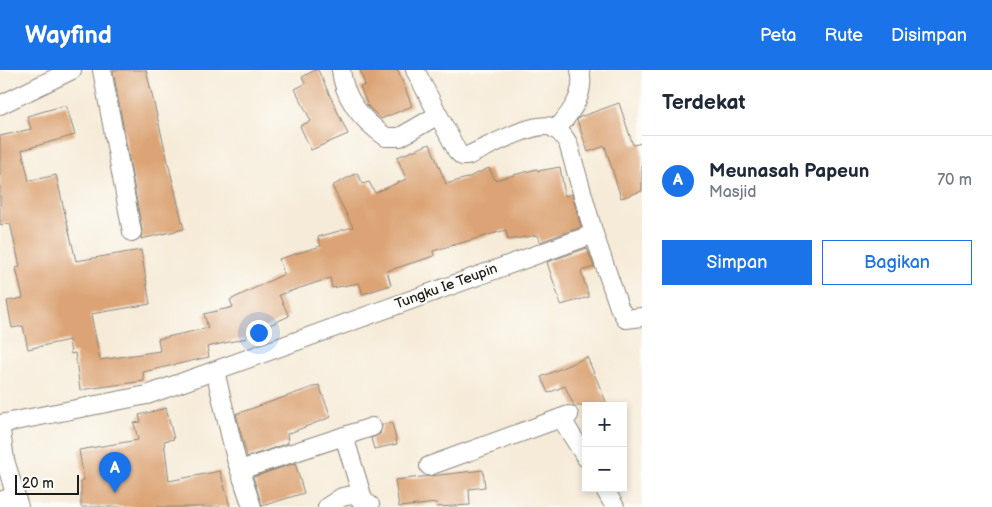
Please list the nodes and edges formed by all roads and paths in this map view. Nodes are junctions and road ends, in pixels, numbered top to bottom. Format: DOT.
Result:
graph roads {
  1 [pos="72,70"];
  2 [pos="102,70"];
  3 [pos="341,70"];
  4 [pos="415,70"];
  5 [pos="580,70"];
  6 [pos="0,105"];
  7 [pos="438,115"];
  8 [pos="556,130"];
  9 [pos="132,232"];
  10 [pos="594,234"];
  11 [pos="642,318"];
  12 [pos="215,371"];
  13 [pos="0,424"];
  14 [pos="372,427"];
  15 [pos="344,436"];
  16 [pos="582,450"];
  17 [pos="429,466"];
  18 [pos="240,470"];
  19 [pos="606,492"];
  20 [pos="11,501"];
  21 [pos="368,503"];
  22 [pos="252,507"];
  23 [pos="327,507"];
  24 [pos="615,507"];
  1 -- 6 [label="street"];
  2 -- 9 [label="street"];
  3 -- 7 [label="street"];
  4 -- 7 [label="street"];
  5 -- 8 [label="street"];
  7 -- 8 [label="street"];
  8 -- 10 [label="street"];
  10 -- 11 [label="street"];
  10 -- 12 [label="street, Tungku Ie Teupin"];
  12 -- 13 [label="street, Tungku Ie Teupin"];
  12 -- 18 [label="street"];
  13 -- 20 [label="street"];
  14 -- 15 [label="street"];
  15 -- 18 [label="street"];
  15 -- 21 [label="street"];
  16 -- 17 [label="street"];
  18 -- 22 [label="street"];
  19 -- 24 [label="street"];
  21 -- 23 [label="street"];
}
